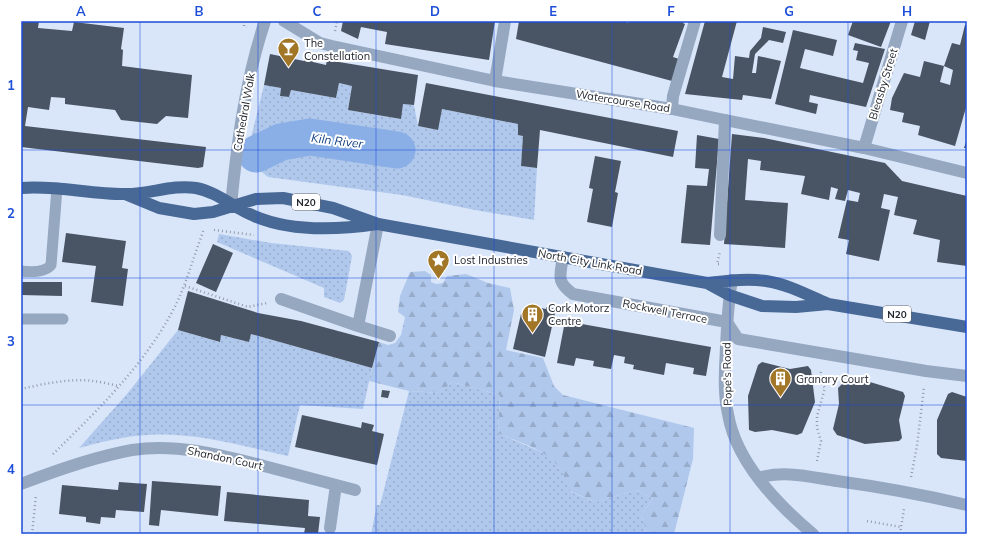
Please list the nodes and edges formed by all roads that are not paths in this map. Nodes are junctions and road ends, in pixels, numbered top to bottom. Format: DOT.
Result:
graph roads {
  1 [pos="265,21"];
  2 [pos="284,21"];
  3 [pos="505,21"];
  4 [pos="695,21"];
  5 [pos="902,21"];
  6 [pos="495,81"];
  7 [pos="672,109"];
  8 [pos="725,120"];
  9 [pos="864,148"];
  10 [pos="967,172"];
  11 [pos="21,188"];
  12 [pos="58,188"];
  13 [pos="125,194"];
  14 [pos="232,206"];
  15 [pos="378,224"];
  16 [pos="720,235"];
  17 [pos="563,257"];
  18 [pos="21,271"];
  19 [pos="732,280"];
  20 [pos="707,283"];
  21 [pos="729,295"];
  22 [pos="281,299"];
  23 [pos="828,304"];
  24 [pos="21,319"];
  25 [pos="63,319"];
  26 [pos="727,322"];
  27 [pos="358,326"];
  28 [pos="967,327"];
  29 [pos="390,336"];
  30 [pos="967,376"];
  31 [pos="758,478"];
  32 [pos="21,484"];
  33 [pos="336,485"];
  34 [pos="355,490"];
  35 [pos="967,505"];
  36 [pos="330,528"];
  37 [pos="813,534"];
  1 -- 14 [label="street, Cathedral Walk"];
  2 -- 6 [label="street, Watercourse Road"];
  3 -- 6 [label="street"];
  4 -- 7 [label="street"];
  5 -- 9 [label="street, Bleasby Street"];
  6 -- 7 [label="street, Watercourse Road"];
  7 -- 8 [label="street, Watercourse Road"];
  8 -- 9 [label="street, Watercourse Road"];
  8 -- 16 [label="street"];
  9 -- 10 [label="street, Watercourse Road"];
  11 -- 12 [label="highway, North City Link Road / N20"];
  12 -- 13 [label="highway, North City Link Road / N20"];
  12 -- 18 [label="lane"];
  13 -- 14 [label="highway, North City Link Road / N20"];
  13 -- 14 [label="highway, North City Link Road / N20"];
  14 -- 15 [label="highway, North City Link Road / N20"];
  14 -- 15 [label="highway, North City Link Road / N20"];
  15 -- 17 [label="highway, North City Link Road / N20"];
  15 -- 27 [label="street"];
  17 -- 20 [label="highway, North City Link Road / N20"];
  17 -- 26 [label="street, Rockwell Terrace"];
  19 -- 20 [label="highway, North City Link Road / N20"];
  19 -- 21 [label="street, Pope's Road"];
  19 -- 23 [label="highway, North City Link Road / N20"];
  20 -- 21 [label="highway, North City Link Road / N20"];
  21 -- 23 [label="highway, North City Link Road / N20"];
  21 -- 26 [label="street, Pope's Road"];
  22 -- 27 [label="street"];
  23 -- 28 [label="highway, North City Link Road / N20"];
  24 -- 25 [label="lane"];
  26 -- 30 [label="street"];
  26 -- 31 [label="street, Pope's Road"];
  27 -- 29 [label="street"];
  31 -- 35 [label="street"];
  31 -- 37 [label="street, Pope's Road"];
  32 -- 33 [label="street, Shandon Court"];
  33 -- 34 [label="street, Shandon Court"];
  33 -- 36 [label="street"];
}
